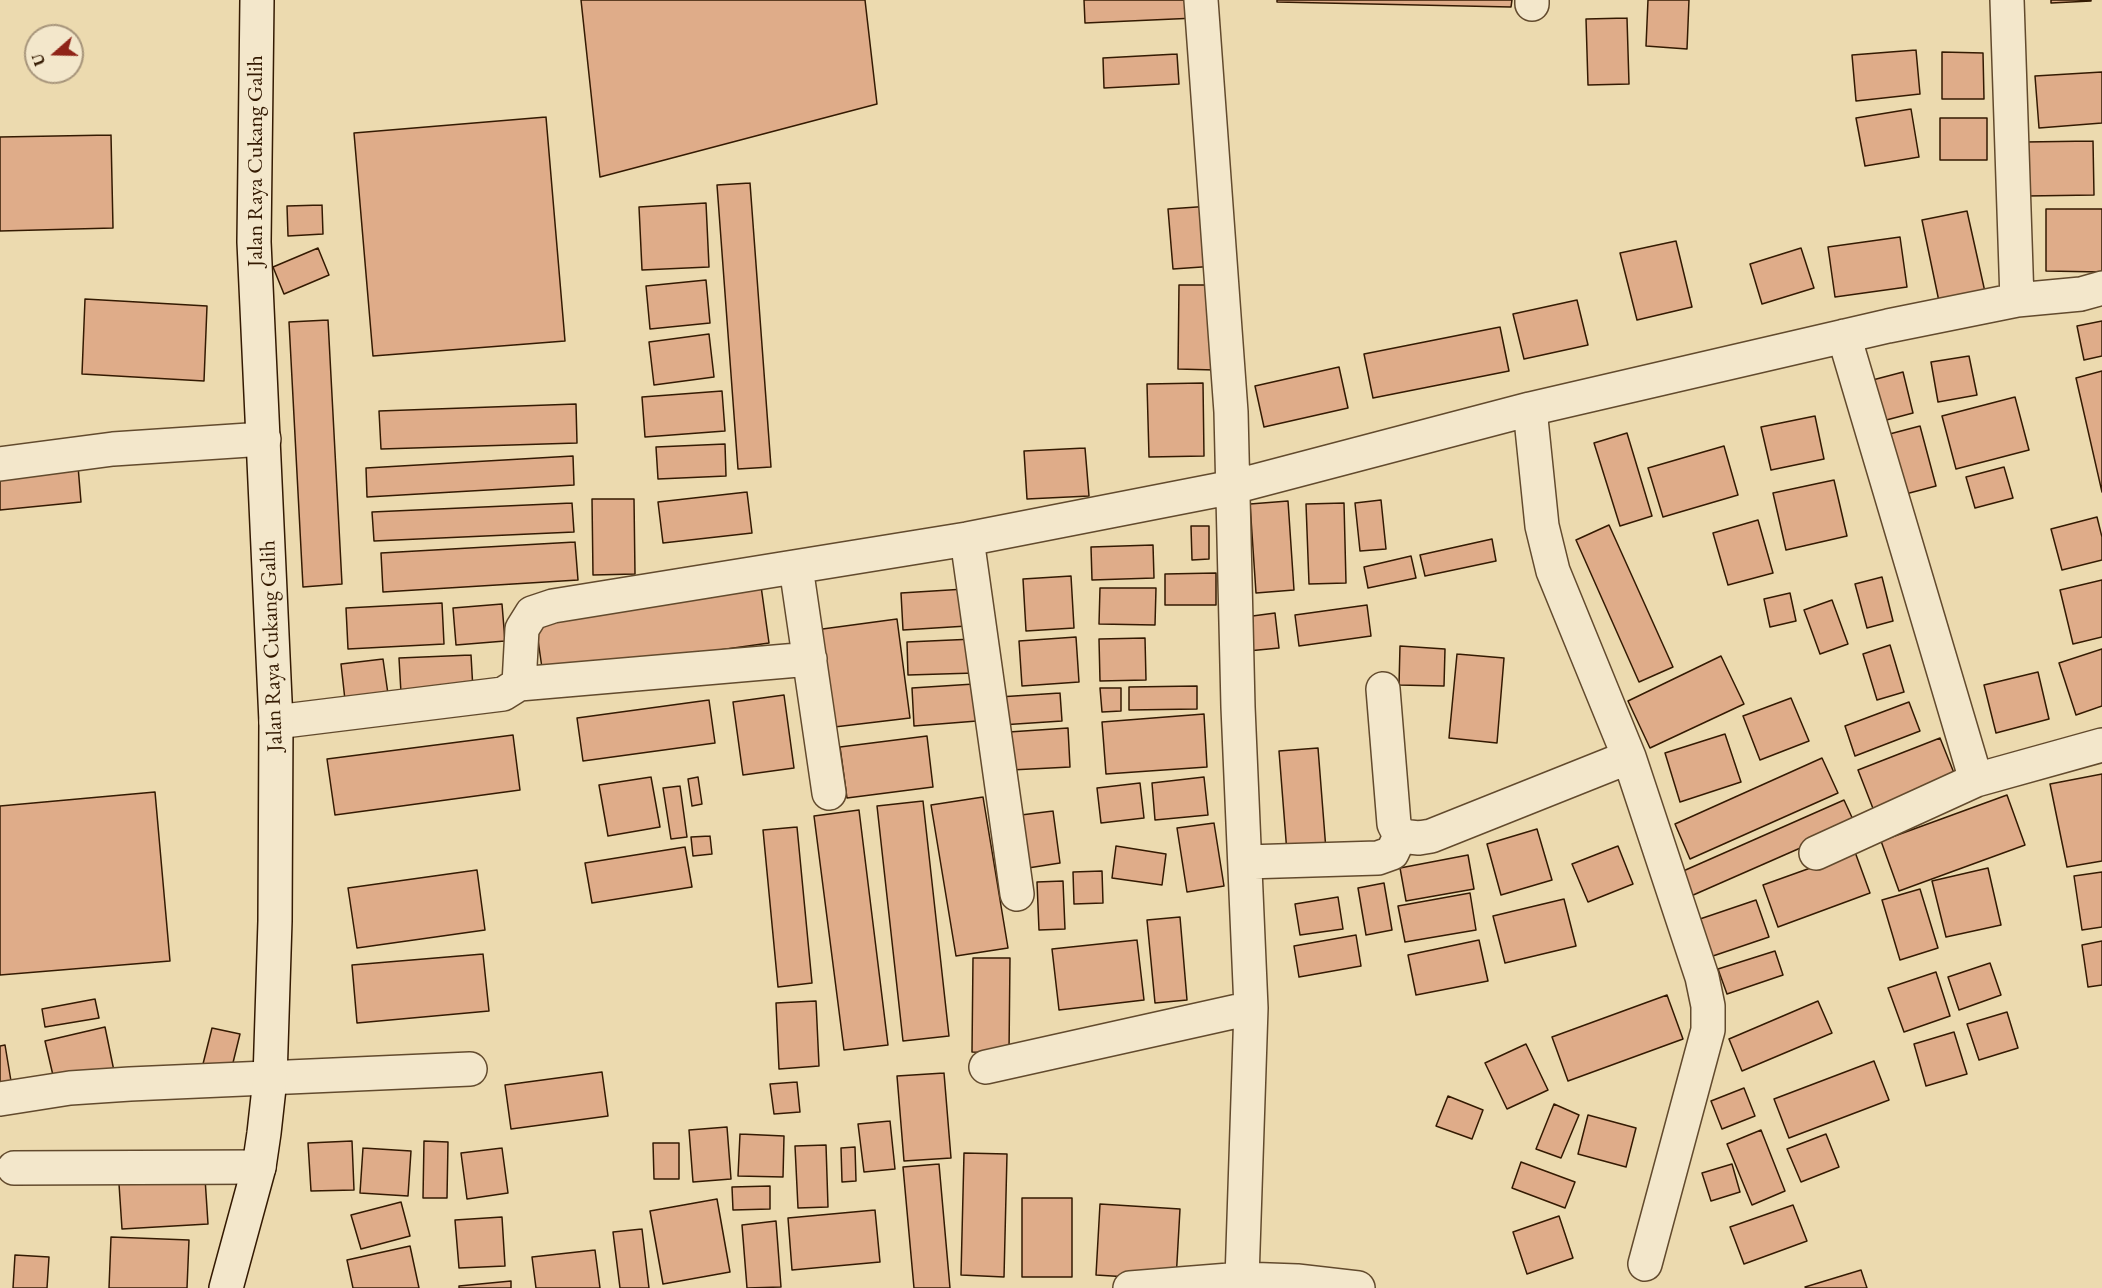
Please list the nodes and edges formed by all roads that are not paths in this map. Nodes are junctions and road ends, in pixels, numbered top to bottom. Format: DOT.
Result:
graph roads {
  1 [pos="257,0"];
  2 [pos="1202,0"];
  3 [pos="2007,0"];
  4 [pos="2102,288"];
  5 [pos="2017,300"];
  6 [pos="1844,336"];
  7 [pos="1530,409"];
  8 [pos="264,439"];
  9 [pos="0,464"];
  10 [pos="1233,487"];
  11 [pos="967,539"];
  12 [pos="796,567"];
  13 [pos="810,659"];
  14 [pos="519,684"];
  15 [pos="1383,689"];
  16 [pos="276,722"];
  17 [pos="2102,745"];
  18 [pos="1629,757"];
  19 [pos="1976,780"];
  20 [pos="829,793"];
  21 [pos="1400,836"];
  22 [pos="1816,853"];
  23 [pos="1246,862"];
  24 [pos="1017,894"];
  25 [pos="1251,1008"];
  26 [pos="986,1067"];
  27 [pos="470,1068"];
  28 [pos="270,1079"];
  29 [pos="0,1099"];
  30 [pos="259,1167"];
  31 [pos="15,1168"];
  32 [pos="1645,1264"];
  33 [pos="1242,1279"];
  34 [pos="226,1288"];
  35 [pos="1130,1288"];
  36 [pos="1358,1288"];
  1 -- 8 [label="street, Jalan Raya Cukang Galih"];
  2 -- 10 [label="street"];
  3 -- 5 [label="street"];
  4 -- 5 [label="street"];
  5 -- 6 [label="street"];
  6 -- 7 [label="street"];
  6 -- 19 [label="street"];
  7 -- 10 [label="street"];
  7 -- 18 [label="street"];
  8 -- 9 [label="street"];
  8 -- 16 [label="street, Jalan Raya Cukang Galih"];
  10 -- 11 [label="street"];
  10 -- 23 [label="street"];
  11 -- 12 [label="street"];
  11 -- 24 [label="street"];
  12 -- 13 [label="street"];
  12 -- 14 [label="street"];
  13 -- 14 [label="street"];
  13 -- 20 [label="street"];
  14 -- 16 [label="street"];
  15 -- 21 [label="street"];
  16 -- 28 [label="street, Jalan Raya Cukang Galih"];
  17 -- 19 [label="street"];
  18 -- 21 [label="street"];
  18 -- 32 [label="street"];
  19 -- 22 [label="street"];
  21 -- 23 [label="street"];
  23 -- 25 [label="street"];
  25 -- 26 [label="street"];
  25 -- 33 [label="street"];
  27 -- 28 [label="street"];
  28 -- 29 [label="street"];
  28 -- 30 [label="street, Jalan Raya Cukang Galih"];
  30 -- 31 [label="street"];
  30 -- 34 [label="street, Jalan Raya Cukang Galih"];
  33 -- 35 [label="street"];
  33 -- 36 [label="street"];
}
